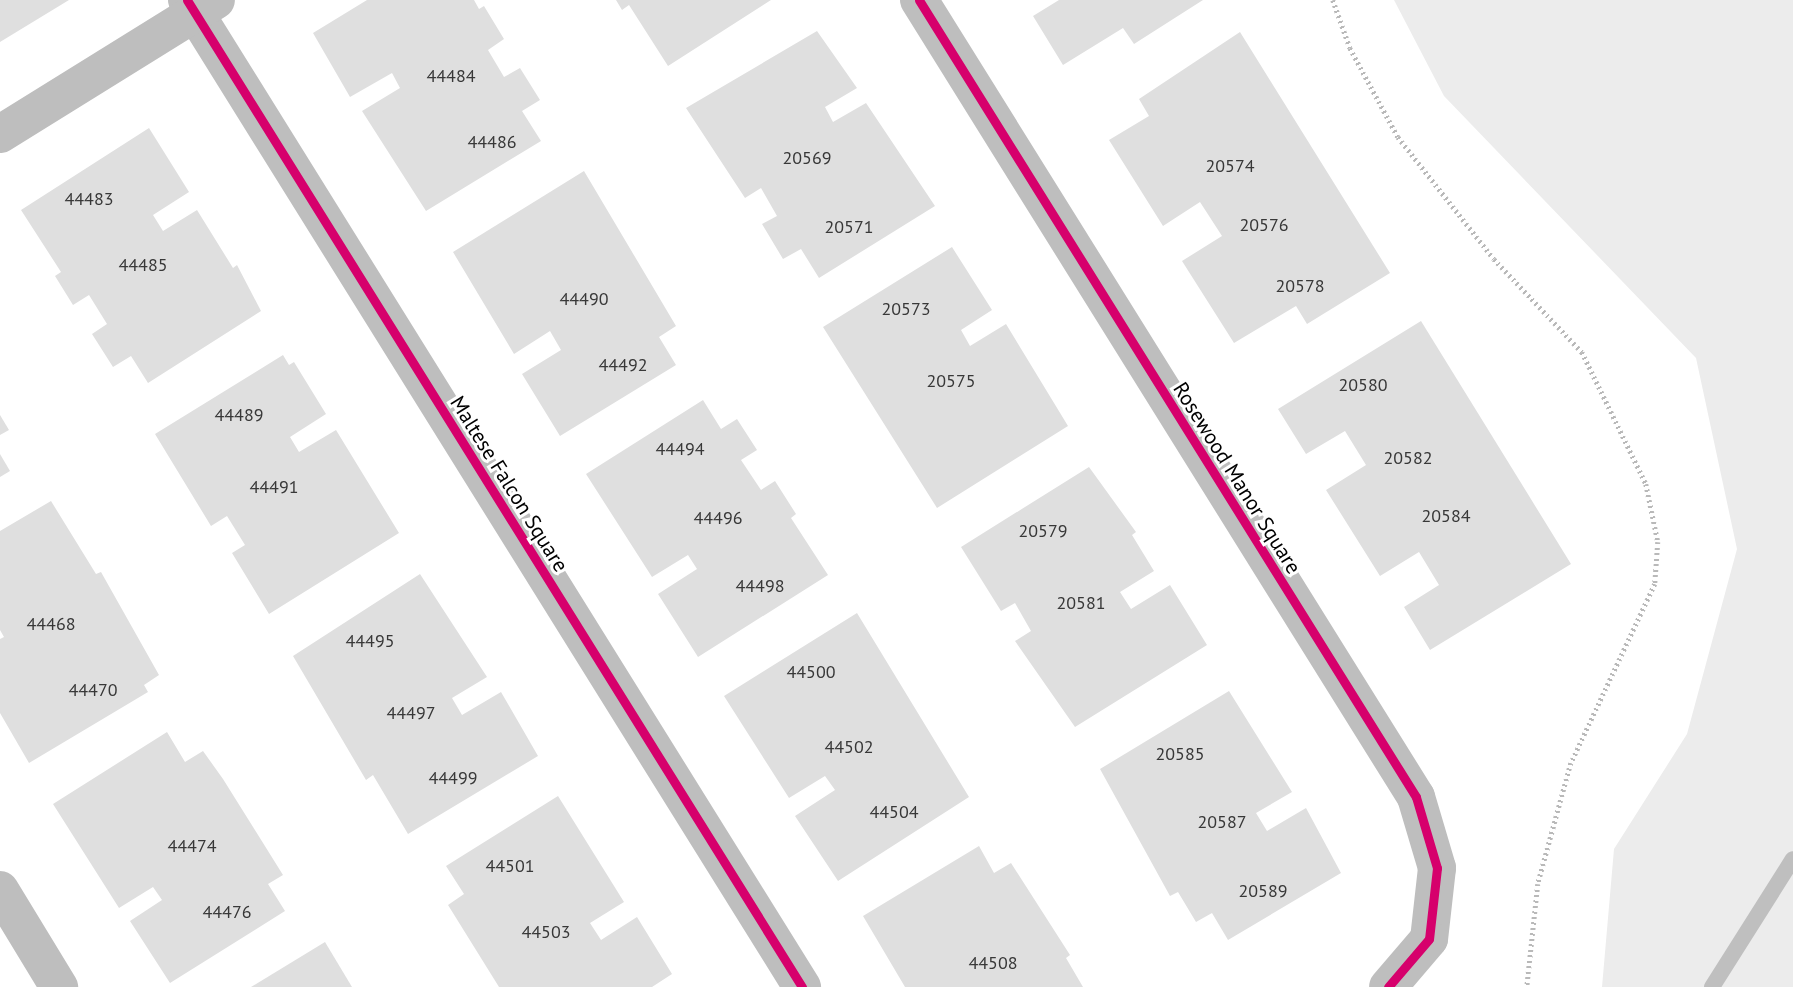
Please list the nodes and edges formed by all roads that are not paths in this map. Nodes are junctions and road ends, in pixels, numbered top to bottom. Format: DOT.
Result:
graph roads {
  1 [pos="919,0"];
  2 [pos="199,4"];
  3 [pos="0,134"];
  4 [pos="0,890"];
  5 [pos="59,987"];
  6 [pos="802,987"];
  7 [pos="1388,987"];
  1 -- 7 [label="street, Rosewood Manor Square"];
  2 -- 3 [label="street"];
  2 -- 6 [label="street, Maltese Falcon Square"];
  4 -- 5 [label="street"];
}
